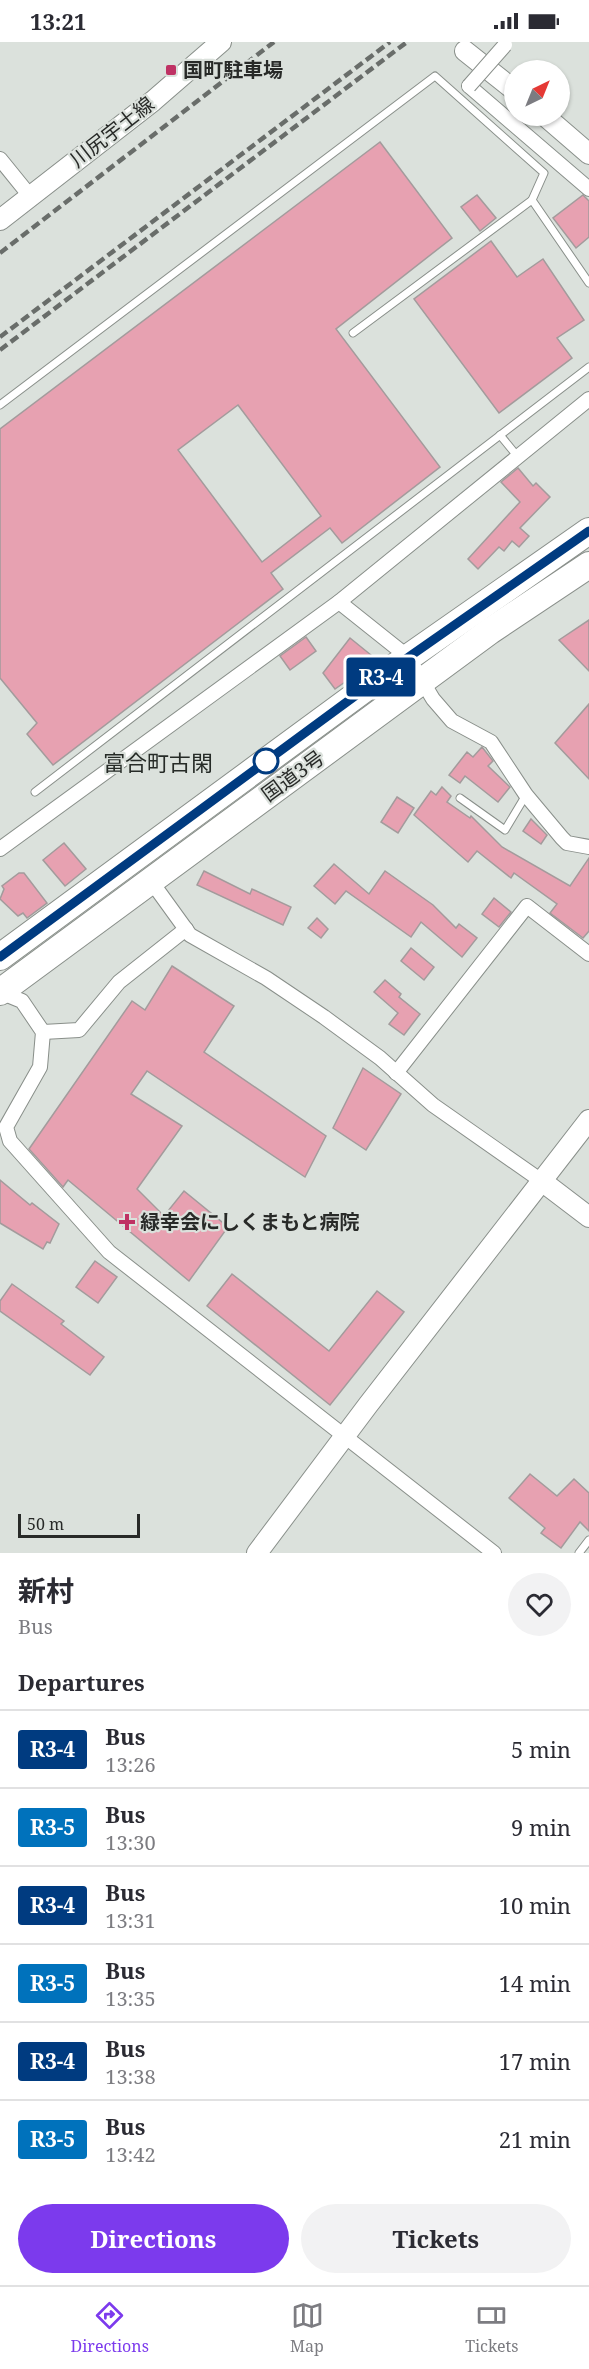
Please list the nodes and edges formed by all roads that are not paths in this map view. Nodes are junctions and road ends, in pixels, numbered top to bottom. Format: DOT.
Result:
graph roads {
  1 [pos="221,42"];
  2 [pos="506,43"];
  3 [pos="465,51"];
  4 [pos="504,82"];
  5 [pos="556,126"];
  6 [pos="589,154"];
  7 [pos="0,159"];
  8 [pos="589,189"];
  9 [pos="30,196"];
  10 [pos="532,200"];
  11 [pos="0,220"];
  12 [pos="589,283"];
  13 [pos="353,333"];
  14 [pos="589,367"];
  15 [pos="589,399"];
  16 [pos="0,405"];
  17 [pos="500,435"];
  18 [pos="518,457"];
  19 [pos="589,531"];
  20 [pos="589,565"];
  21 [pos="339,602"];
  22 [pos="408,657"];
  23 [pos="424,680"];
  24 [pos="35,792"];
  25 [pos="526,795"];
  26 [pos="460,798"];
  27 [pos="589,847"];
  28 [pos="0,849"];
  29 [pos="151,881"];
  30 [pos="186,929"];
  31 [pos="589,954"];
  32 [pos="0,957"];
  33 [pos="0,992"];
  34 [pos="43,1032"];
  35 [pos="396,1073"];
  36 [pos="589,1120"];
  37 [pos="543,1182"];
  38 [pos="589,1216"];
  39 [pos="345,1437"];
  40 [pos="589,1540"];
  41 [pos="259,1551"];
  42 [pos="494,1553"];
  43 [pos="579,1553"];
  1 -- 9 [label="street, 川尻宇土線"];
  2 -- 8 [label="street, bridge"];
  3 -- 4 [label="street"];
  5 -- 6 [label="street"];
  7 -- 9 [label="street"];
  9 -- 11 [label="street, 川尻宇土線"];
  10 -- 12 [label="lane"];
  10 -- 13 [label="lane"];
  10 -- 16 [label="lane"];
  14 -- 17 [label="lane"];
  15 -- 18 [label="street"];
  17 -- 18 [label="lane"];
  17 -- 24 [label="lane"];
  18 -- 21 [label="street"];
  19 -- 22 [label="highway, 国道3号"];
  20 -- 23 [label="highway, 国道3号"];
  21 -- 22 [label="street"];
  21 -- 28 [label="street"];
  22 -- 23 [label="street"];
  22 -- 32 [label="highway, 国道3号"];
  23 -- 25 [label="street"];
  23 -- 29 [label="highway, 国道3号"];
  25 -- 26 [label="lane"];
  25 -- 27 [label="street"];
  29 -- 30 [label="street"];
  29 -- 33 [label="highway, 国道3号"];
  30 -- 34 [label="street"];
  30 -- 35 [label="street"];
  31 -- 35 [label="street"];
  33 -- 34 [label="street"];
  34 -- 39 [label="street"];
  35 -- 37 [label="street"];
  36 -- 37 [label="street"];
  37 -- 38 [label="street"];
  37 -- 39 [label="street"];
  39 -- 41 [label="street"];
  39 -- 42 [label="street"];
  40 -- 43 [label="lane"];
}
